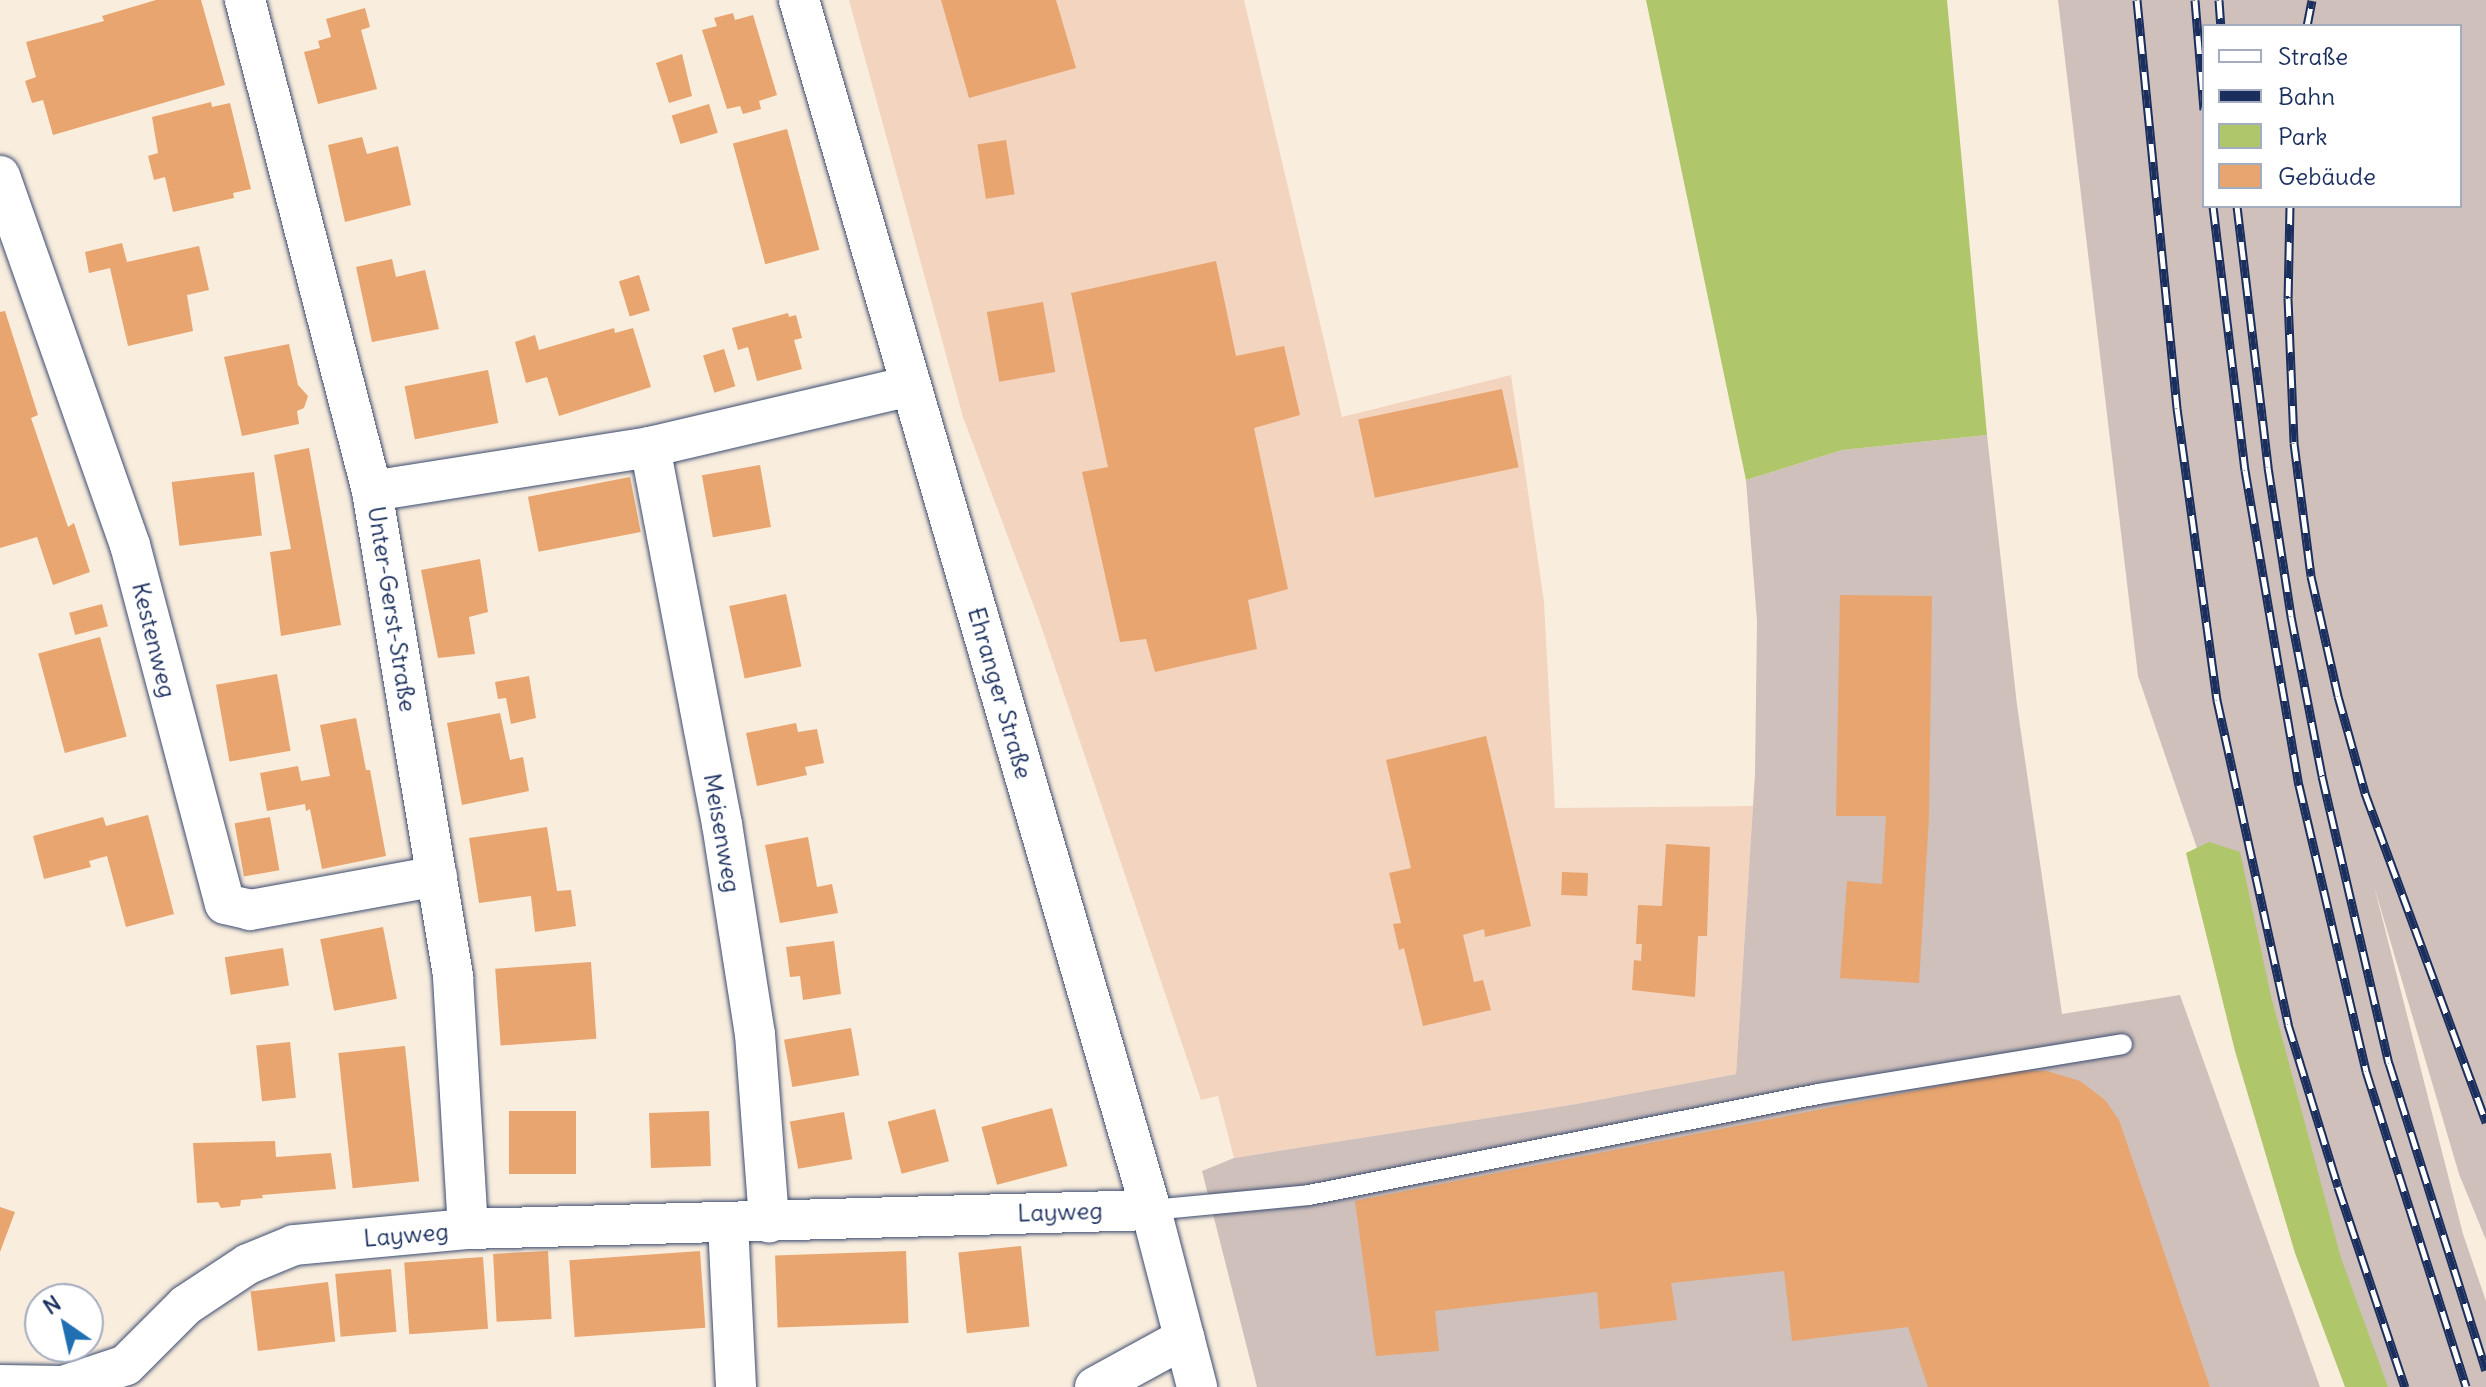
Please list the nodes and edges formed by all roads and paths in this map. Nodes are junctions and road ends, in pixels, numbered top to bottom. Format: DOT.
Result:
graph roads {
  1 [pos="245,0"];
  2 [pos="799,0"];
  3 [pos="0,176"];
  4 [pos="910,386"];
  5 [pos="650,447"];
  6 [pos="372,491"];
  7 [pos="437,876"];
  8 [pos="2122,1044"];
  9 [pos="1151,1210"];
  10 [pos="769,1222"];
  11 [pos="728,1223"];
  12 [pos="468,1229"];
  13 [pos="1185,1338"];
  14 [pos="130,1376"];
  15 [pos="0,1385"];
  16 [pos="736,1387"];
  17 [pos="1095,1387"];
  18 [pos="1197,1387"];
  1 -- 6 [label="street, Unter-Gerst-Straße"];
  2 -- 4 [label="street, Ehranger Straße"];
  3 -- 7 [label="street, Kestenweg"];
  4 -- 5 [label="street"];
  4 -- 9 [label="street, Ehranger Straße"];
  5 -- 6 [label="street"];
  5 -- 10 [label="street, Meisenweg"];
  6 -- 7 [label="street, Unter-Gerst-Straße"];
  7 -- 12 [label="street, Unter-Gerst-Straße"];
  8 -- 9 [label="lane"];
  9 -- 10 [label="street, Layweg"];
  9 -- 13 [label="street, Ehranger Straße"];
  10 -- 11 [label="street, Layweg"];
  11 -- 12 [label="street, Layweg"];
  11 -- 16 [label="street"];
  12 -- 14 [label="street, Layweg"];
  13 -- 17 [label="street"];
  13 -- 18 [label="street, Ehranger Straße"];
  14 -- 15 [label="street, Layweg"];
}
